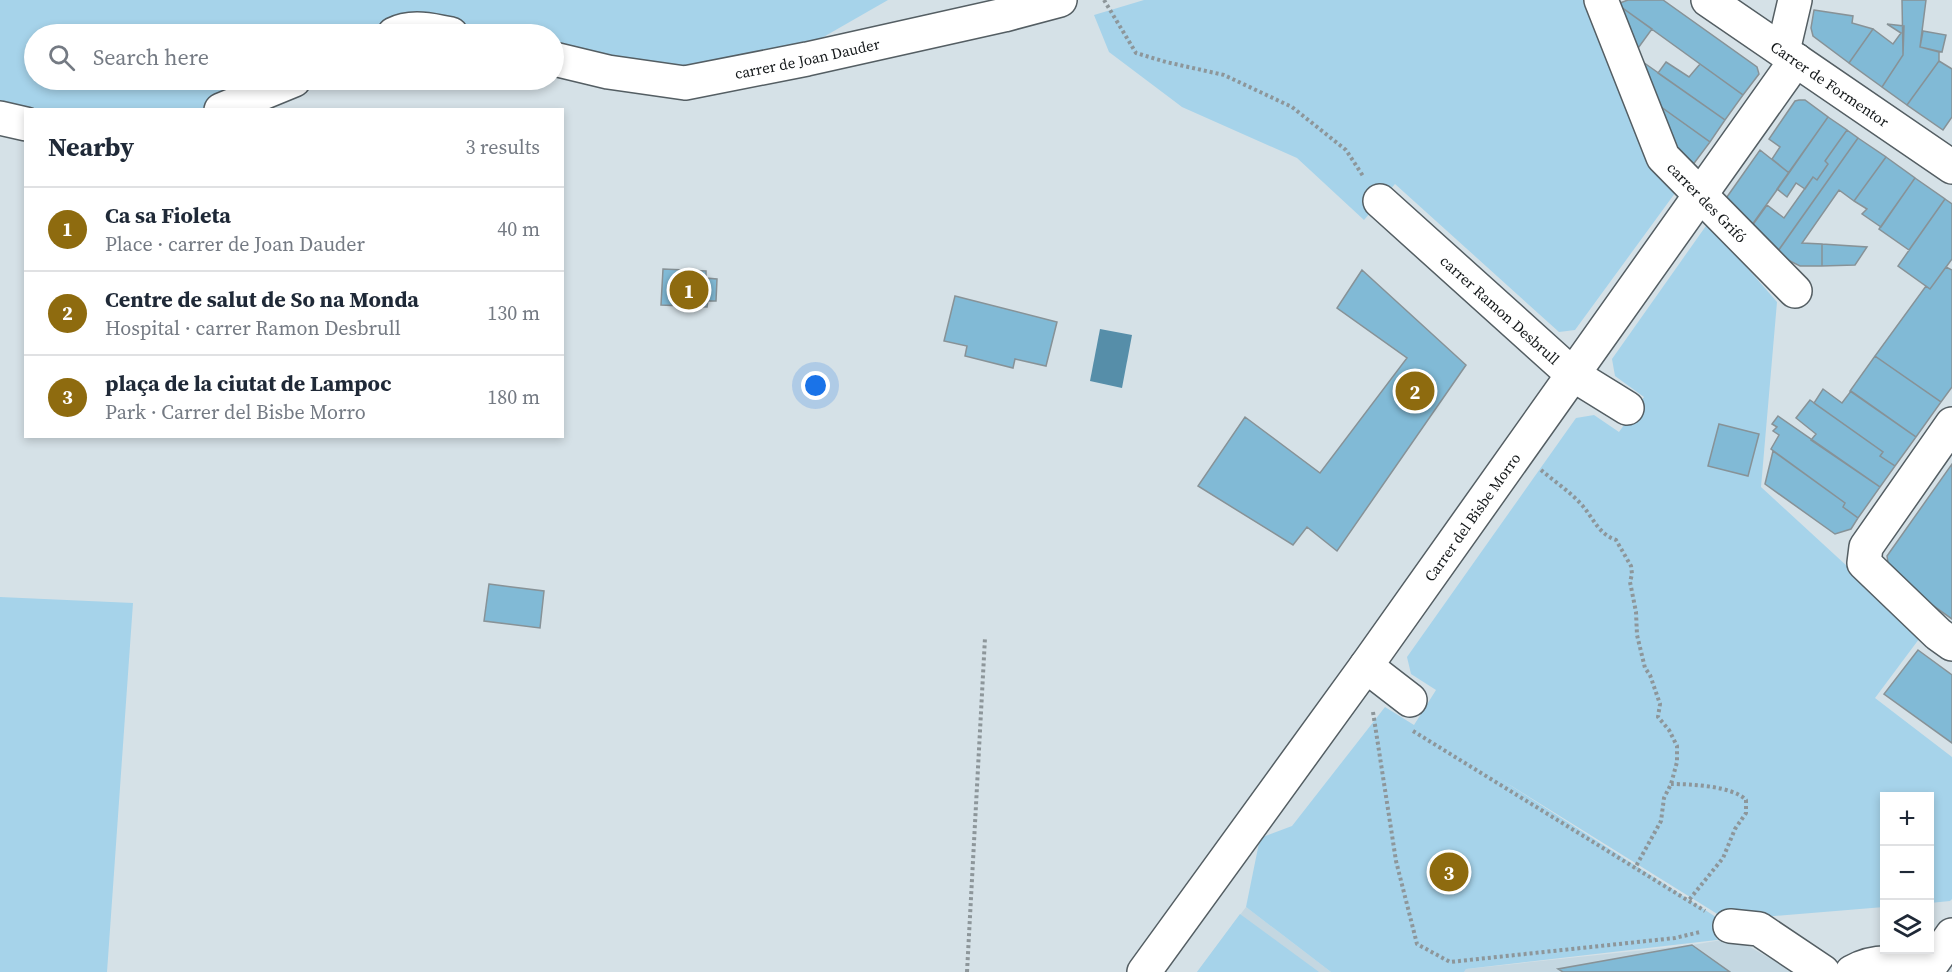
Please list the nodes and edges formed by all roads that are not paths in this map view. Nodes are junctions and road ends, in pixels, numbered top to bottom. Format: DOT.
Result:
graph roads {
  1 [pos="1601,0"];
  2 [pos="1708,0"];
  3 [pos="1795,0"];
  4 [pos="1055,1"];
  5 [pos="1790,55"];
  6 [pos="564,61"];
  7 [pos="270,90"];
  8 [pos="226,108"];
  9 [pos="0,118"];
  10 [pos="24,124"];
  11 [pos="1952,167"];
  12 [pos="1701,196"];
  13 [pos="1380,201"];
  14 [pos="1795,291"];
  15 [pos="1572,374"];
  16 [pos="1627,408"];
  17 [pos="1952,424"];
  18 [pos="1952,644"];
  19 [pos="1366,666"];
  20 [pos="1409,714"];
  21 [pos="1730,926"];
  22 [pos="1952,935"];
  23 [pos="1144,972"];
  24 [pos="1823,972"];
  25 [pos="1852,972"];
  26 [pos="1924,972"];
  1 -- 12 [label="street, carrer des Grifó"];
  2 -- 5 [label="street, Carrer de Formentor"];
  3 -- 5 [label="street"];
  4 -- 6 [label="street, carrer de Joan Dauder"];
  5 -- 11 [label="street, Carrer de Formentor"];
  5 -- 12 [label="street, Carrer del Bisbe Morro"];
  7 -- 8 [label="street"];
  9 -- 10 [label="street"];
  12 -- 14 [label="street, carrer des Grifó"];
  12 -- 15 [label="street, Carrer del Bisbe Morro"];
  13 -- 15 [label="street, carrer Ramon Desbrull"];
  15 -- 16 [label="street, carrer Ramon Desbrull"];
  15 -- 19 [label="street, Carrer del Bisbe Morro"];
  17 -- 18 [label="street"];
  19 -- 20 [label="street"];
  19 -- 23 [label="street, Carrer del Bisbe Morro"];
  21 -- 24 [label="street"];
  22 -- 26 [label="street"];
  25 -- 26 [label="street"];
}
